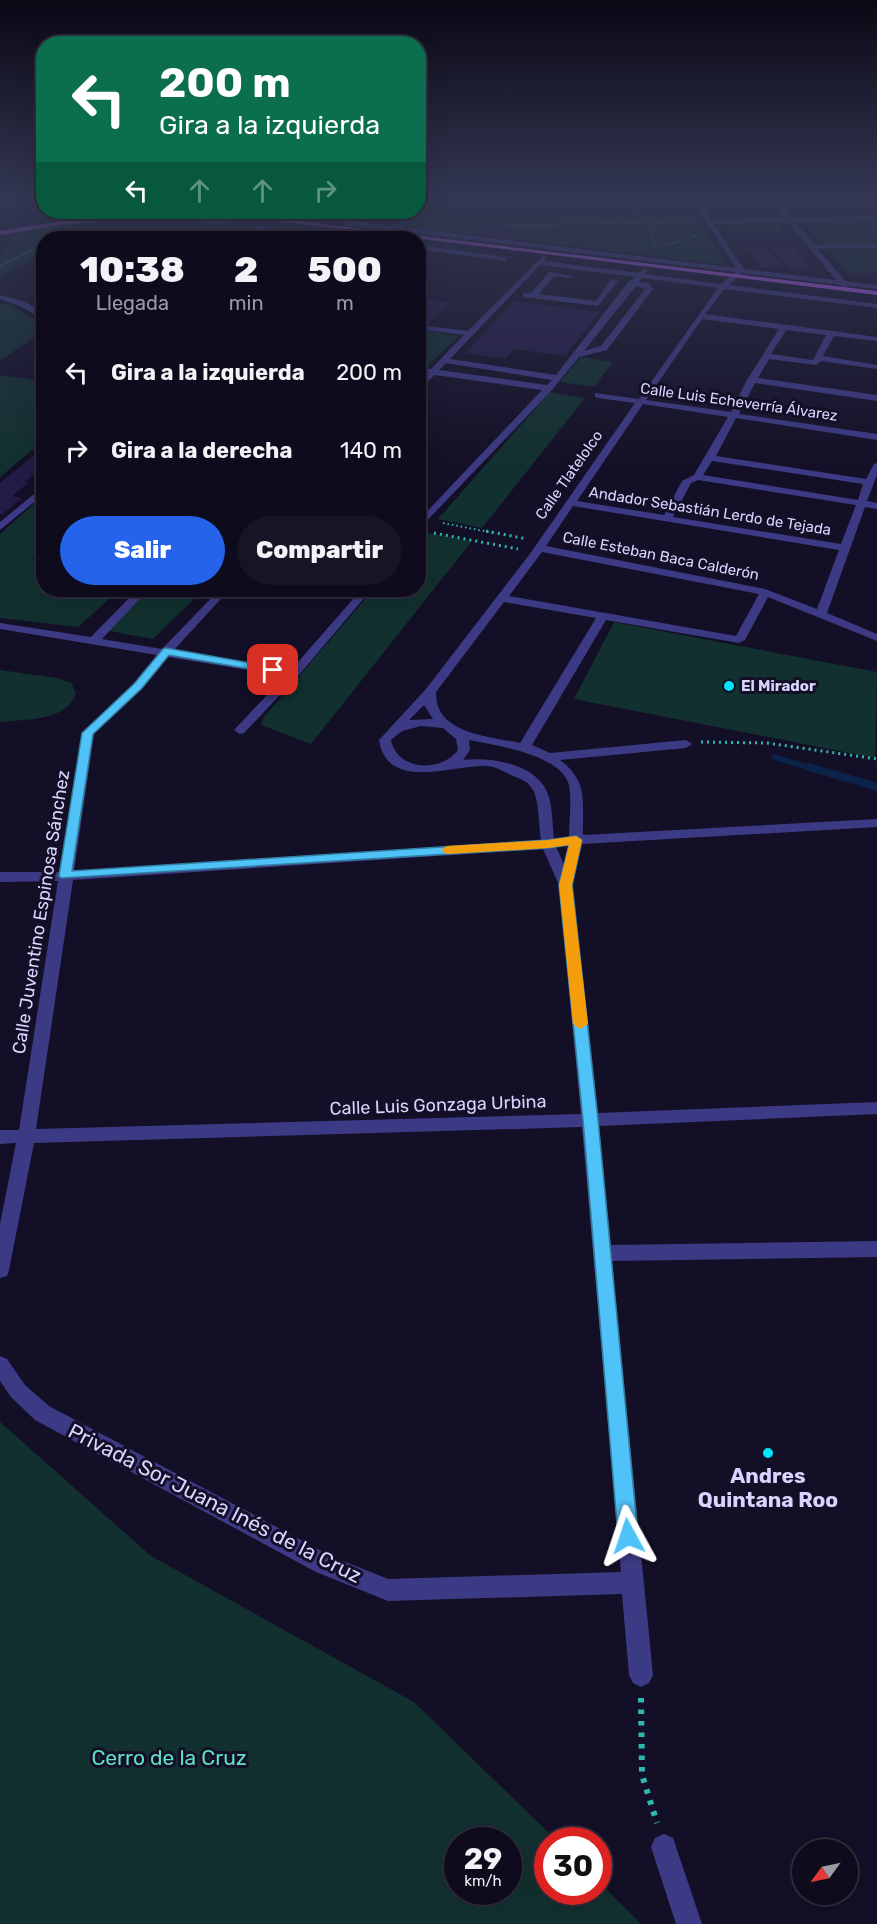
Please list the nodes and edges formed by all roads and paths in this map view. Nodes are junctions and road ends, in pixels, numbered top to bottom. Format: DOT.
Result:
graph roads {
  1 [pos="516,288"];
  2 [pos="541,288"];
  3 [pos="609,288"];
  4 [pos="631,288"];
  5 [pos="648,288"];
  6 [pos="724,288"];
  7 [pos="779,288"];
  8 [pos="790,288"];
  9 [pos="846,288"];
  10 [pos="853,288"];
  11 [pos="511,293"];
  12 [pos="877,293"];
  13 [pos="534,296"];
  14 [pos="0,297"];
  15 [pos="852,297"];
  16 [pos="877,300"];
  17 [pos="598,303"];
  18 [pos="877,306"];
  19 [pos="611,310"];
  20 [pos="36,313"];
  21 [pos="700,316"];
  22 [pos="784,327"];
  23 [pos="426,328"];
  24 [pos="831,333"];
  25 [pos="470,334"];
  26 [pos="877,339"];
  27 [pos="576,355"];
  28 [pos="766,356"];
  29 [pos="444,360"];
  30 [pos="877,367"];
  31 [pos="426,370"];
  32 [pos="435,370"];
  33 [pos="811,372"];
  34 [pos="558,378"];
  35 [pos="426,379"];
  36 [pos="751,380"];
  37 [pos="549,388"];
  38 [pos="598,395"];
  39 [pos="877,398"];
  40 [pos="640,401"];
  41 [pos="734,415"];
  42 [pos="877,437"];
  43 [pos="710,458"];
  44 [pos="877,466"];
  45 [pos="800,472"];
  46 [pos="697,477"];
  47 [pos="869,483"];
  48 [pos="790,492"];
  49 [pos="36,496"];
  50 [pos="570,503"];
  51 [pos="861,503"];
  52 [pos="877,506"];
  53 [pos="426,519"];
  54 [pos="667,519"];
  55 [pos="426,525"];
  56 [pos="0,527"];
  57 [pos="430,532"];
  58 [pos="539,548"];
  59 [pos="845,548"];
  60 [pos="765,592"];
  61 [pos="136,597"];
  62 [pos="217,597"];
  63 [pos="360,597"];
  64 [pos="502,598"];
  65 [pos="821,614"];
  66 [pos="603,616"];
  67 [pos="0,626"];
  68 [pos="849,627"];
  69 [pos="877,633"];
  70 [pos="877,638"];
  71 [pos="94,641"];
  72 [pos="166,651"];
  73 [pos="294,674"];
  74 [pos="429,692"];
  75 [pos="446,725"];
  76 [pos="240,730"];
  77 [pos="390,733"];
  78 [pos="460,734"];
  79 [pos="686,744"];
  80 [pos="524,747"];
  81 [pos="548,757"];
  82 [pos="877,759"];
  83 [pos="444,766"];
  84 [pos="877,823"];
  85 [pos="576,840"];
  86 [pos="548,844"];
  87 [pos="65,876"];
  88 [pos="0,878"];
  89 [pos="566,885"];
  90 [pos="877,1108"];
  91 [pos="591,1120"];
  92 [pos="0,1137"];
  93 [pos="26,1138"];
  94 [pos="877,1249"];
  95 [pos="601,1253"];
  96 [pos="0,1270"];
  97 [pos="0,1365"];
  98 [pos="632,1583"];
  99 [pos="641,1675"];
  100 [pos="664,1847"];
  101 [pos="689,1924"];
  1 -- 11 [label="street"];
  2 -- 13 [label="street"];
  3 -- 17 [label="street"];
  4 -- 19 [label="street"];
  5 -- 27 [label="street"];
  6 -- 21 [label="street, Calle Tlatelolco"];
  7 -- 18 [label="street"];
  8 -- 15 [label="main road"];
  9 -- 15 [label="street"];
  10 -- 12 [label="main road"];
  11 -- 13 [label="street"];
  11 -- 25 [label="street"];
  13 -- 17 [label="street"];
  14 -- 20 [label="street"];
  15 -- 16 [label="main road"];
  17 -- 19 [label="street"];
  19 -- 27 [label="street"];
  21 -- 22 [label="street"];
  21 -- 40 [label="street, Calle Tlatelolco"];
  22 -- 24 [label="street"];
  22 -- 28 [label="street"];
  23 -- 25 [label="street"];
  24 -- 26 [label="street"];
  24 -- 33 [label="street"];
  25 -- 29 [label="street"];
  27 -- 34 [label="street"];
  28 -- 33 [label="street"];
  28 -- 36 [label="street"];
  29 -- 32 [label="street"];
  29 -- 34 [label="street"];
  30 -- 33 [label="street"];
  31 -- 32 [label="street"];
  32 -- 35 [label="street"];
  32 -- 37 [label="street"];
  33 -- 36 [label="street"];
  33 -- 39 [label="street"];
  34 -- 37 [label="street"];
  36 -- 41 [label="street"];
  37 -- 53 [label="street"];
  38 -- 40 [label="street, Calle Luis Echeverría Álvarez"];
  40 -- 41 [label="street, Calle Luis Echeverría Álvarez"];
  40 -- 50 [label="street, Calle Tlatelolco"];
  41 -- 42 [label="street, Calle Luis Echeverría Álvarez"];
  41 -- 43 [label="street"];
  43 -- 45 [label="street"];
  43 -- 46 [label="street"];
  44 -- 47 [label="street"];
  45 -- 47 [label="street"];
  45 -- 48 [label="street"];
  46 -- 48 [label="street"];
  46 -- 54 [label="street"];
  47 -- 51 [label="street"];
  48 -- 51 [label="street"];
  49 -- 56 [label="street"];
  50 -- 54 [label="street, Andador Sebastián Lerdo de Tejada"];
  50 -- 58 [label="street, Calle Tlatelolco"];
  51 -- 52 [label="street"];
  51 -- 59 [label="street"];
  54 -- 59 [label="street, Andador Sebastián Lerdo de Tejada"];
  55 -- 58 [label="path"];
  57 -- 58 [label="path"];
  58 -- 60 [label="street, Calle Esteban Baca Calderón"];
  58 -- 64 [label="street, Calle Tlatelolco"];
  59 -- 65 [label="street"];
  60 -- 65 [label="street, Calle Esteban Baca Calderón"];
  60 -- 66 [label="street"];
  61 -- 71 [label="street"];
  62 -- 72 [label="street, Calle Juventino Espinosa Sánchez"];
  63 -- 73 [label="street"];
  64 -- 66 [label="street"];
  64 -- 74 [label="street, Calle Tlatelolco"];
  65 -- 68 [label="street, Calle Esteban Baca Calderón"];
  66 -- 80 [label="street"];
  67 -- 71 [label="street"];
  68 -- 69 [label="street"];
  68 -- 70 [label="street, Calle Esteban Baca Calderón"];
  71 -- 72 [label="street"];
  72 -- 73 [label="street"];
  72 -- 87 [label="street, Calle Juventino Espinosa Sánchez"];
  73 -- 76 [label="street"];
  74 -- 75 [label="street"];
  74 -- 77 [label="street, Calle Tlatelolco"];
  75 -- 77 [label="street"];
  75 -- 78 [label="street"];
  77 -- 83 [label="street"];
  78 -- 80 [label="street"];
  78 -- 83 [label="street"];
  79 -- 81 [label="street"];
  79 -- 82 [label="path"];
  80 -- 81 [label="street"];
  81 -- 85 [label="street"];
  83 -- 86 [label="street"];
  84 -- 85 [label="street"];
  85 -- 86 [label="street"];
  85 -- 89 [label="street"];
  86 -- 87 [label="street"];
  86 -- 89 [label="street"];
  87 -- 88 [label="street"];
  87 -- 93 [label="street, Calle Juventino Espinosa Sánchez"];
  89 -- 91 [label="street"];
  90 -- 91 [label="street, Calle Luis Gonzaga Urbina"];
  91 -- 93 [label="street, Calle Luis Gonzaga Urbina"];
  91 -- 95 [label="street"];
  92 -- 93 [label="street, Calle Luis Gonzaga Urbina"];
  93 -- 96 [label="street, Calle Juventino Espinosa Sánchez"];
  94 -- 95 [label="street"];
  95 -- 98 [label="street"];
  97 -- 98 [label="street, Privada Sor Juana Inés de la Cruz"];
  98 -- 99 [label="street"];
  99 -- 100 [label="path"];
  100 -- 101 [label="street"];
}
